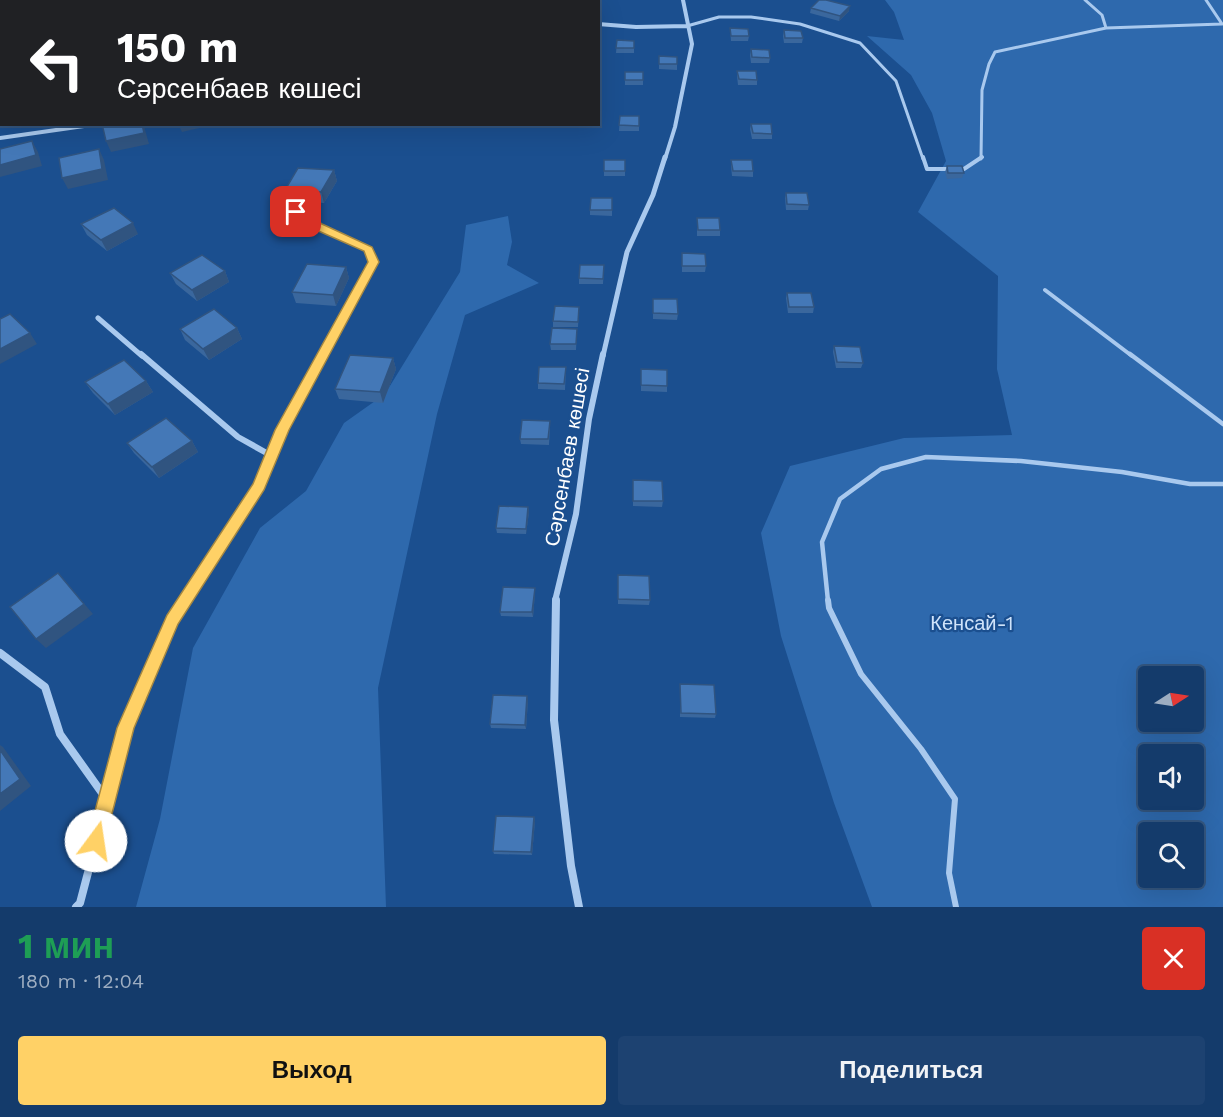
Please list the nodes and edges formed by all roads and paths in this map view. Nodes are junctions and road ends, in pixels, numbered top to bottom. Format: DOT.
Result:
graph roads {
  1 [pos="683,0"];
  2 [pos="1085,0"];
  3 [pos="1206,0"];
  4 [pos="600,24"];
  5 [pos="1223,24"];
  6 [pos="687,26"];
  7 [pos="1106,28"];
  8 [pos="84,126"];
  9 [pos="0,138"];
  10 [pos="296,212"];
  11 [pos="1045,290"];
  12 [pos="98,318"];
  13 [pos="1223,424"];
  14 [pos="272,456"];
  15 [pos="1223,484"];
  16 [pos="0,653"];
  17 [pos="106,800"];
  18 [pos="76,907"];
  19 [pos="579,907"];
  20 [pos="956,907"];
  1 -- 6 [label="street, Сәрсенбаев көшесі"];
  2 -- 7 [label="lane"];
  3 -- 5 [label="lane"];
  4 -- 6 [label="street"];
  5 -- 7 [label="lane"];
  6 -- 7 [label="lane"];
  6 -- 19 [label="street, Сәрсенбаев көшесі"];
  8 -- 9 [label="street"];
  10 -- 14 [label="street"];
  11 -- 13 [label="lane"];
  12 -- 14 [label="street"];
  14 -- 17 [label="street"];
  15 -- 20 [label="lane"];
  16 -- 17 [label="street"];
  17 -- 18 [label="street"];
}
